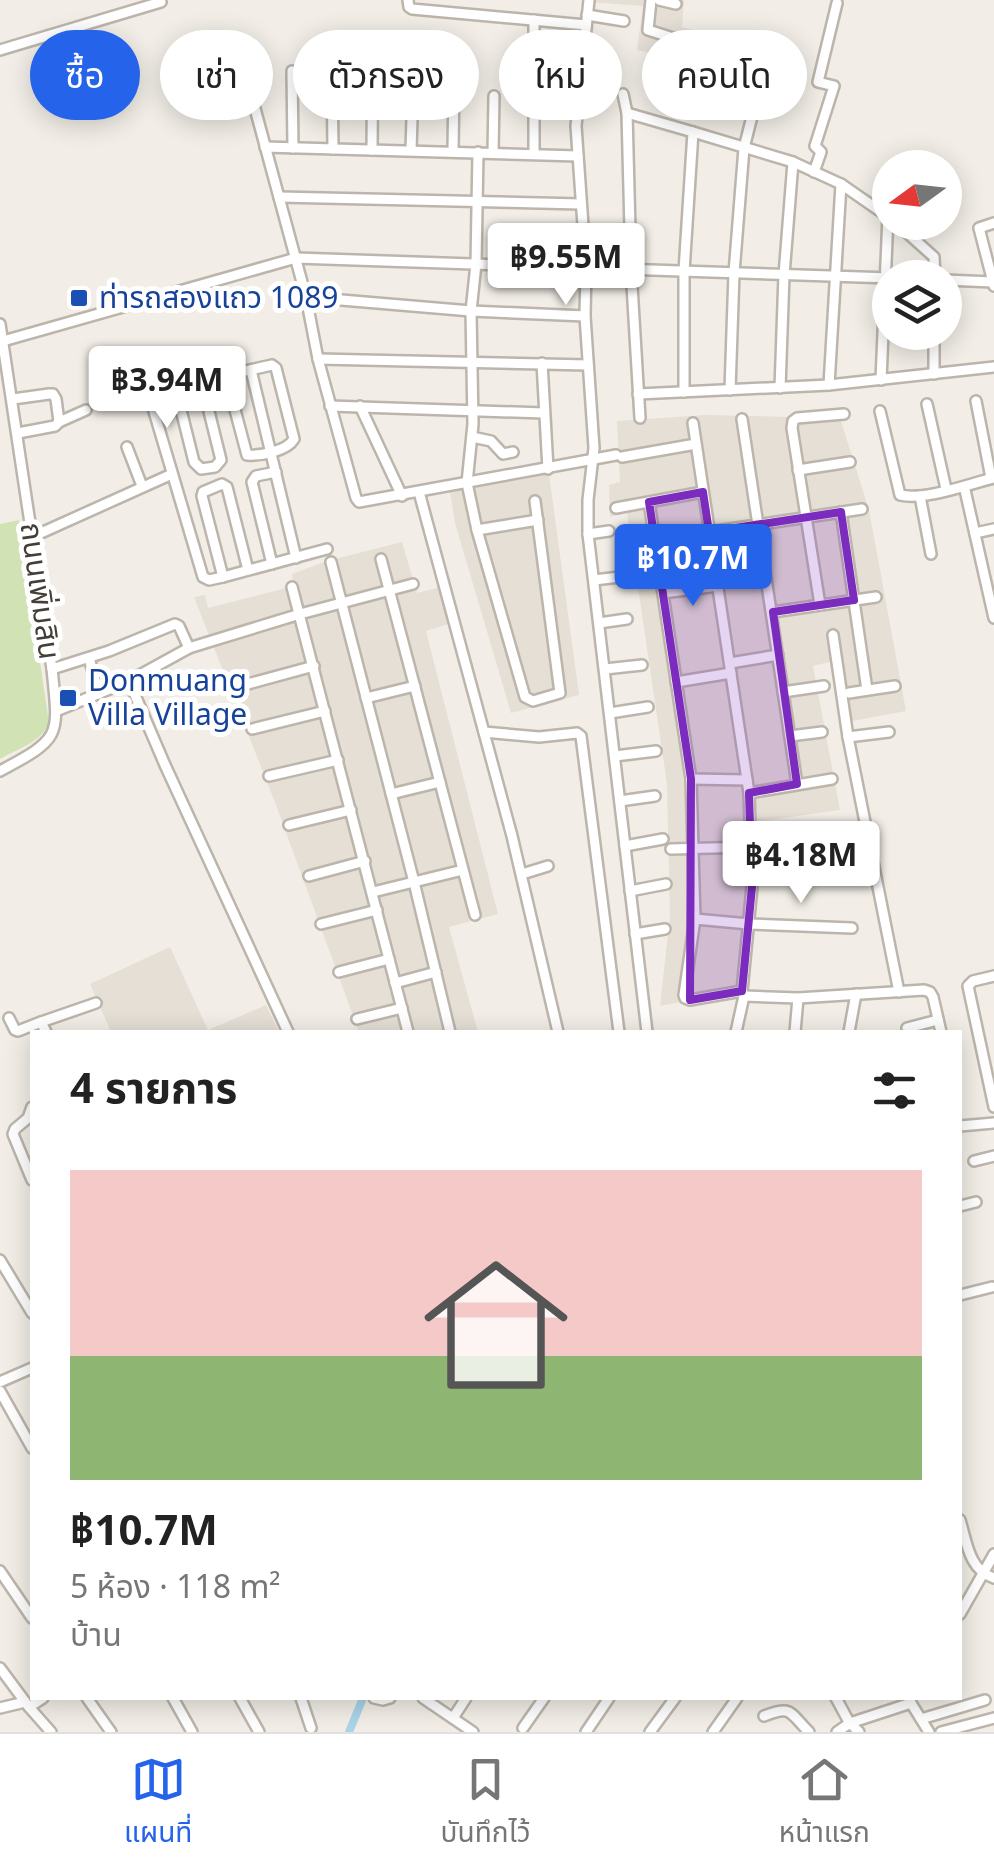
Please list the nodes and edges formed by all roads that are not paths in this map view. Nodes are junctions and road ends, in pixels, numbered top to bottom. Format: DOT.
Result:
graph roads {
  1 [pos="408,0"];
  2 [pos="589,0"];
  3 [pos="651,0"];
  4 [pos="659,0"];
  5 [pos="162,2"];
  6 [pos="837,2"];
  7 [pos="676,4"];
  8 [pos="534,20"];
  9 [pos="587,20"];
  10 [pos="624,21"];
  11 [pos="648,30"];
  12 [pos="0,50"];
  13 [pos="292,71"];
  14 [pos="623,94"];
  15 [pos="494,96"];
  16 [pos="627,113"];
  17 [pos="258,120"];
  18 [pos="332,120"];
  19 [pos="372,120"];
  20 [pos="412,120"];
  21 [pos="453,120"];
  22 [pos="751,120"];
  23 [pos="693,132"];
  24 [pos="265,147"];
  25 [pos="293,148"];
  26 [pos="744,148"];
  27 [pos="332,149"];
  28 [pos="372,150"];
  29 [pos="411,150"];
  30 [pos="453,152"];
  31 [pos="478,152"];
  32 [pos="493,152"];
  33 [pos="534,154"];
  34 [pos="578,156"];
  35 [pos="793,162"];
  36 [pos="814,172"];
  37 [pos="841,184"];
  38 [pos="279,197"];
  39 [pos="476,202"];
  40 [pos="581,204"];
  41 [pos="872,206"];
  42 [pos="994,223"];
  43 [pos="916,240"];
  44 [pos="296,258"];
  45 [pos="935,260"];
  46 [pos="476,264"];
  47 [pos="586,268"];
  48 [pos="992,268"];
  49 [pos="631,270"];
  50 [pos="684,271"];
  51 [pos="734,273"];
  52 [pos="784,275"];
  53 [pos="834,276"];
  54 [pos="872,277"];
  55 [pos="962,281"];
  56 [pos="994,284"];
  57 [pos="306,297"];
  58 [pos="472,312"];
  59 [pos="585,316"];
  60 [pos="0,324"];
  61 [pos="2,341"];
  62 [pos="883,350"];
  63 [pos="934,350"];
  64 [pos="318,358"];
  65 [pos="471,362"];
  66 [pos="542,363"];
  67 [pos="588,364"];
  68 [pos="994,367"];
  69 [pos="251,370"];
  70 [pos="934,374"];
  71 [pos="226,376"];
  72 [pos="881,380"];
  73 [pos="202,382"];
  74 [pos="829,386"];
  75 [pos="780,388"];
  76 [pos="176,390"];
  77 [pos="730,390"];
  78 [pos="684,392"];
  79 [pos="638,394"];
  80 [pos="13,399"];
  81 [pos="976,401"];
  82 [pos="927,404"];
  83 [pos="330,406"];
  84 [pos="360,406"];
  85 [pos="86,410"];
  86 [pos="472,411"];
  87 [pos="880,411"];
  88 [pos="544,413"];
  89 [pos="844,414"];
  90 [pos="640,418"];
  91 [pos="742,419"];
  92 [pos="58,422"];
  93 [pos="693,423"];
  94 [pos="18,434"];
  95 [pos="472,437"];
  96 [pos="696,444"];
  97 [pos="128,447"];
  98 [pos="271,451"];
  99 [pos="513,452"];
  100 [pos="593,459"];
  101 [pos="850,462"];
  102 [pos="548,468"];
  103 [pos="798,470"];
  104 [pos="276,472"];
  105 [pos="993,478"];
  106 [pos="177,479"];
  107 [pos="467,483"];
  108 [pos="142,486"];
  109 [pos="946,489"];
  110 [pos="965,490"];
  111 [pos="419,492"];
  112 [pos="703,492"];
  113 [pos="402,496"];
  114 [pos="920,496"];
  115 [pos="535,501"];
  116 [pos="649,502"];
  117 [pos="616,508"];
  118 [pos="862,509"];
  119 [pos="842,512"];
  120 [pos="806,518"];
  121 [pos="538,520"];
  122 [pos="758,525"];
  123 [pos="994,529"];
  124 [pos="477,530"];
  125 [pos="609,531"];
  126 [pos="709,532"];
  127 [pos="975,533"];
  128 [pos="588,534"];
  129 [pos="32,537"];
  130 [pos="327,550"];
  131 [pos="932,554"];
  132 [pos="296,558"];
  133 [pos="381,559"];
  134 [pos="331,562"];
  135 [pos="272,564"];
  136 [pos="248,570"];
  137 [pos="620,576"];
  138 [pos="223,577"];
  139 [pos="594,580"];
  140 [pos="990,582"];
  141 [pos="414,584"];
  142 [pos="292,586"];
  143 [pos="718,586"];
  144 [pos="390,591"];
  145 [pos="663,593"];
  146 [pos="876,596"];
  147 [pos="854,600"];
  148 [pos="342,603"];
  149 [pos="820,605"];
  150 [pos="772,612"];
  151 [pos="300,614"];
  152 [pos="994,618"];
  153 [pos="627,619"];
  154 [pos="599,622"];
  155 [pos="833,634"];
  156 [pos="189,648"];
  157 [pos="778,655"];
  158 [pos="89,658"];
  159 [pos="642,665"];
  160 [pos="314,666"];
  161 [pos="731,668"];
  162 [pos="52,669"];
  163 [pos="605,669"];
  164 [pos="129,681"];
  165 [pos="676,682"];
  166 [pos="414,686"];
  167 [pos="824,686"];
  168 [pos="894,686"];
  169 [pos="233,688"];
  170 [pos="868,690"];
  171 [pos="783,692"];
  172 [pos="849,693"];
  173 [pos="99,694"];
  174 [pos="366,698"];
  175 [pos="648,707"];
  176 [pos="325,710"];
  177 [pos="56,711"];
  178 [pos="610,713"];
  179 [pos="252,728"];
  180 [pos="484,732"];
  181 [pos="822,732"];
  182 [pos="890,732"];
  183 [pos="790,736"];
  184 [pos="848,737"];
  185 [pos="656,752"];
  186 [pos="615,756"];
  187 [pos="338,760"];
  188 [pos="0,771"];
  189 [pos="269,776"];
  190 [pos="832,779"];
  191 [pos="690,780"];
  192 [pos="746,780"];
  193 [pos="440,782"];
  194 [pos="797,784"];
  195 [pos="748,793"];
  196 [pos="391,794"];
  197 [pos="655,796"];
  198 [pos="620,801"];
  199 [pos="351,810"];
  200 [pos="289,825"];
  201 [pos="663,840"];
  202 [pos="625,846"];
  203 [pos="752,847"];
  204 [pos="671,849"];
  205 [pos="693,850"];
  206 [pos="365,861"];
  207 [pos="548,866"];
  208 [pos="463,870"];
  209 [pos="522,874"];
  210 [pos="309,876"];
  211 [pos="414,882"];
  212 [pos="666,884"];
  213 [pos="630,891"];
  214 [pos="372,892"];
  215 [pos="377,910"];
  216 [pos="475,915"];
  217 [pos="695,919"];
  218 [pos="321,924"];
  219 [pos="749,924"];
  220 [pos="852,928"];
  221 [pos="665,929"];
  222 [pos="635,934"];
  223 [pos="389,958"];
  224 [pos="339,972"];
  225 [pos="436,972"];
  226 [pos="994,976"];
  227 [pos="396,983"];
  228 [pos="899,992"];
  229 [pos="743,994"];
  230 [pos="856,994"];
  231 [pos="798,998"];
  232 [pos="96,1003"];
  233 [pos="402,1008"];
  234 [pos="9,1018"];
  235 [pos="357,1019"];
  236 [pos="938,1020"];
  237 [pos="43,1028"];
  238 [pos="907,1028"];
  239 [pos="287,1030"];
  240 [pos="408,1030"];
  241 [pos="450,1030"];
  242 [pos="558,1030"];
  243 [pos="620,1030"];
  244 [pos="646,1030"];
  245 [pos="736,1030"];
  246 [pos="796,1030"];
  247 [pos="848,1030"];
  248 [pos="940,1030"];
  249 [pos="994,1107"];
  250 [pos="30,1112"];
  251 [pos="962,1123"];
  252 [pos="994,1123"];
  253 [pos="994,1156"];
  254 [pos="974,1160"];
  255 [pos="30,1175"];
  256 [pos="976,1202"];
  257 [pos="962,1206"];
  258 [pos="0,1260"];
  259 [pos="992,1287"];
  260 [pos="962,1294"];
  261 [pos="30,1310"];
  262 [pos="30,1369"];
  263 [pos="0,1382"];
  264 [pos="0,1391"];
  265 [pos="30,1444"];
  266 [pos="962,1526"];
  267 [pos="994,1554"];
  268 [pos="0,1572"];
  269 [pos="982,1574"];
  270 [pos="994,1578"];
  271 [pos="962,1610"];
  272 [pos="30,1615"];
  273 [pos="0,1668"];
  274 [pos="38,1700"];
  275 [pos="88,1700"];
  276 [pos="173,1700"];
  277 [pos="241,1700"];
  278 [pos="302,1700"];
  279 [pos="426,1700"];
  280 [pos="465,1700"];
  281 [pos="543,1700"];
  282 [pos="609,1700"];
  283 [pos="674,1700"];
  284 [pos="736,1700"];
  285 [pos="837,1700"];
  286 [pos="913,1700"];
  287 [pos="985,1700"];
  288 [pos="896,1702"];
  289 [pos="27,1705"];
  290 [pos="0,1708"];
  291 [pos="764,1716"];
  292 [pos="452,1718"];
  293 [pos="921,1718"];
  294 [pos="994,1718"];
  295 [pos="850,1723"];
  296 [pos="311,1728"];
  297 [pos="523,1728"];
  298 [pos="52,1732"];
  299 [pos="111,1732"];
  300 [pos="192,1732"];
  301 [pos="259,1732"];
  302 [pos="473,1732"];
  303 [pos="586,1732"];
  304 [pos="650,1732"];
  305 [pos="713,1732"];
  306 [pos="809,1732"];
  307 [pos="837,1732"];
  308 [pos="859,1732"];
  309 [pos="929,1732"];
  310 [pos="942,1732"];
  1 -- 8 [label="street"];
  2 -- 9 [label="street"];
  3 -- 11 [label="street"];
  4 -- 7 [label="street"];
  5 -- 12 [label="street"];
  6 -- 36 [label="street"];
  8 -- 9 [label="street"];
  8 -- 33 [label="street"];
  9 -- 10 [label="street"];
  9 -- 34 [label="street"];
  13 -- 25 [label="street"];
  14 -- 16 [label="street"];
  15 -- 32 [label="street"];
  16 -- 23 [label="street"];
  16 -- 49 [label="street"];
  17 -- 24 [label="street"];
  18 -- 27 [label="street"];
  19 -- 28 [label="street"];
  20 -- 29 [label="street"];
  21 -- 30 [label="street"];
  22 -- 26 [label="street"];
  23 -- 26 [label="street"];
  23 -- 50 [label="street"];
  24 -- 25 [label="street"];
  24 -- 38 [label="street"];
  25 -- 27 [label="street"];
  26 -- 35 [label="street"];
  26 -- 51 [label="street"];
  27 -- 28 [label="street"];
  28 -- 29 [label="street"];
  29 -- 30 [label="street"];
  30 -- 31 [label="street"];
  31 -- 32 [label="street"];
  31 -- 39 [label="street"];
  32 -- 33 [label="street"];
  33 -- 34 [label="street"];
  34 -- 40 [label="street"];
  35 -- 36 [label="street"];
  35 -- 52 [label="street"];
  36 -- 37 [label="street"];
  37 -- 41 [label="street"];
  37 -- 53 [label="street"];
  38 -- 39 [label="street"];
  38 -- 44 [label="street"];
  39 -- 40 [label="street"];
  39 -- 46 [label="street"];
  40 -- 47 [label="street"];
  42 -- 48 [label="street"];
  43 -- 45 [label="street"];
  44 -- 46 [label="street"];
  44 -- 57 [label="street"];
  44 -- 61 [label="street"];
  46 -- 47 [label="street"];
  46 -- 58 [label="street"];
  47 -- 49 [label="street"];
  47 -- 59 [label="street"];
  48 -- 56 [label="street"];
  49 -- 50 [label="street"];
  49 -- 79 [label="street"];
  50 -- 51 [label="street"];
  50 -- 78 [label="street"];
  51 -- 52 [label="street"];
  51 -- 77 [label="street"];
  52 -- 53 [label="street"];
  52 -- 75 [label="street"];
  53 -- 54 [label="street"];
  53 -- 74 [label="street"];
  55 -- 56 [label="street"];
  57 -- 58 [label="street"];
  57 -- 64 [label="street"];
  58 -- 59 [label="street"];
  58 -- 65 [label="street"];
  59 -- 67 [label="street"];
  60 -- 61 [label="street, ถนนเพิ่มสิน"];
  61 -- 80 [label="street, ถนนเพิ่มสิน"];
  62 -- 72 [label="street"];
  63 -- 70 [label="street"];
  64 -- 65 [label="street"];
  64 -- 83 [label="street"];
  65 -- 66 [label="street"];
  65 -- 86 [label="street"];
  66 -- 67 [label="street"];
  66 -- 88 [label="street"];
  67 -- 100 [label="street"];
  68 -- 70 [label="street"];
  69 -- 71 [label="street"];
  69 -- 98 [label="street"];
  69 -- 98 [label="street"];
  70 -- 72 [label="street"];
  71 -- 73 [label="street"];
  71 -- 98 [label="street"];
  72 -- 74 [label="street"];
  73 -- 76 [label="street"];
  73 -- 76 [label="street"];
  74 -- 75 [label="street"];
  75 -- 77 [label="street"];
  76 -- 106 [label="street"];
  77 -- 78 [label="street"];
  78 -- 79 [label="street"];
  79 -- 90 [label="street"];
  80 -- 92 [label="street"];
  80 -- 94 [label="street, ถนนเพิ่มสิน"];
  81 -- 105 [label="street"];
  82 -- 109 [label="street"];
  83 -- 84 [label="street"];
  83 -- 113 [label="street"];
  84 -- 86 [label="street"];
  84 -- 113 [label="street"];
  85 -- 92 [label="street"];
  86 -- 88 [label="street"];
  86 -- 95 [label="street"];
  87 -- 114 [label="street"];
  88 -- 102 [label="street"];
  89 -- 103 [label="street"];
  91 -- 122 [label="street"];
  92 -- 94 [label="street"];
  93 -- 96 [label="street"];
  94 -- 129 [label="street, ถนนเพิ่มสิน"];
  95 -- 99 [label="street"];
  95 -- 107 [label="street"];
  96 -- 100 [label="street"];
  96 -- 112 [label="street"];
  97 -- 108 [label="street"];
  98 -- 104 [label="street"];
  100 -- 102 [label="street"];
  100 -- 128 [label="street"];
  101 -- 103 [label="street"];
  102 -- 107 [label="street"];
  103 -- 120 [label="street"];
  104 -- 132 [label="street"];
  104 -- 135 [label="street"];
  105 -- 109 [label="street"];
  106 -- 108 [label="street"];
  106 -- 138 [label="street"];
  107 -- 111 [label="street"];
  107 -- 124 [label="street"];
  108 -- 129 [label="street"];
  109 -- 114 [label="street"];
  110 -- 127 [label="street"];
  111 -- 113 [label="street"];
  111 -- 180 [label="street"];
  112 -- 116 [label="street"];
  112 -- 126 [label="street"];
  114 -- 131 [label="street"];
  115 -- 121 [label="street"];
  116 -- 117 [label="street"];
  116 -- 145 [label="street"];
  118 -- 119 [label="street"];
  119 -- 120 [label="street"];
  119 -- 147 [label="street"];
  120 -- 122 [label="street"];
  120 -- 149 [label="street"];
  121 -- 124 [label="street"];
  121 -- 124 [label="street"];
  122 -- 126 [label="street"];
  122 -- 150 [label="street"];
  123 -- 127 [label="street"];
  125 -- 128 [label="street"];
  126 -- 143 [label="street"];
  127 -- 140 [label="street"];
  128 -- 139 [label="street"];
  129 -- 162 [label="street, ถนนเพิ่มสิน"];
  130 -- 132 [label="street"];
  132 -- 135 [label="street"];
  133 -- 144 [label="street"];
  134 -- 148 [label="street"];
  135 -- 136 [label="street"];
  136 -- 138 [label="street"];
  136 -- 138 [label="street"];
  137 -- 139 [label="street"];
  139 -- 154 [label="street"];
  140 -- 152 [label="street"];
  141 -- 144 [label="street"];
  142 -- 151 [label="street"];
  143 -- 145 [label="street"];
  143 -- 161 [label="street"];
  144 -- 148 [label="street"];
  144 -- 166 [label="street"];
  145 -- 165 [label="street"];
  146 -- 147 [label="street"];
  147 -- 149 [label="street"];
  147 -- 170 [label="street"];
  148 -- 151 [label="street"];
  148 -- 174 [label="street"];
  149 -- 150 [label="street"];
  150 -- 157 [label="street"];
  151 -- 156 [label="street"];
  151 -- 160 [label="street"];
  153 -- 154 [label="street"];
  154 -- 163 [label="street"];
  155 -- 184 [label="street"];
  156 -- 158 [label="street"];
  156 -- 164 [label="street"];
  157 -- 161 [label="street"];
  157 -- 171 [label="street"];
  158 -- 162 [label="street"];
  158 -- 173 [label="street"];
  159 -- 163 [label="street"];
  160 -- 169 [label="street"];
  160 -- 176 [label="street"];
  161 -- 165 [label="street"];
  161 -- 192 [label="street"];
  162 -- 177 [label="street, ถนนเพิ่มสิน"];
  163 -- 178 [label="street"];
  164 -- 173 [label="street"];
  164 -- 239 [label="street"];
  165 -- 191 [label="street"];
  166 -- 174 [label="street"];
  166 -- 193 [label="street"];
  167 -- 171 [label="street"];
  168 -- 170 [label="street"];
  170 -- 172 [label="street"];
  171 -- 183 [label="street"];
  173 -- 177 [label="street"];
  174 -- 196 [label="street"];
  175 -- 178 [label="street"];
  176 -- 179 [label="street"];
  176 -- 187 [label="street"];
  177 -- 188 [label="street"];
  178 -- 186 [label="street"];
  180 -- 209 [label="street"];
  180 -- 243 [label="street"];
  181 -- 183 [label="street"];
  182 -- 184 [label="street"];
  183 -- 194 [label="street"];
  184 -- 228 [label="street"];
  185 -- 186 [label="street"];
  186 -- 198 [label="street"];
  187 -- 189 [label="street"];
  187 -- 199 [label="street"];
  190 -- 194 [label="street"];
  191 -- 192 [label="street"];
  191 -- 205 [label="street"];
  192 -- 195 [label="street"];
  193 -- 196 [label="street"];
  193 -- 208 [label="street"];
  194 -- 195 [label="street"];
  195 -- 203 [label="street"];
  196 -- 211 [label="street"];
  197 -- 198 [label="street"];
  198 -- 202 [label="street"];
  199 -- 200 [label="street"];
  199 -- 206 [label="street"];
  201 -- 202 [label="street"];
  202 -- 213 [label="street"];
  203 -- 205 [label="street"];
  203 -- 219 [label="street"];
  204 -- 205 [label="street"];
  205 -- 217 [label="street"];
  206 -- 210 [label="street"];
  206 -- 214 [label="street"];
  207 -- 209 [label="street"];
  208 -- 211 [label="street"];
  208 -- 216 [label="street"];
  209 -- 242 [label="street"];
  211 -- 214 [label="street"];
  211 -- 225 [label="street"];
  212 -- 213 [label="street"];
  213 -- 222 [label="street"];
  214 -- 215 [label="street"];
  215 -- 218 [label="street"];
  215 -- 223 [label="street"];
  217 -- 219 [label="street"];
  217 -- 229 [label="street"];
  219 -- 220 [label="street"];
  219 -- 229 [label="street"];
  221 -- 222 [label="street"];
  222 -- 244 [label="street"];
  223 -- 224 [label="street"];
  223 -- 227 [label="street"];
  225 -- 227 [label="street"];
  225 -- 241 [label="street"];
  226 -- 249 [label="street"];
  227 -- 233 [label="street"];
  228 -- 230 [label="street"];
  228 -- 236 [label="street"];
  229 -- 231 [label="street"];
  229 -- 245 [label="street"];
  230 -- 231 [label="street"];
  230 -- 247 [label="street"];
  231 -- 246 [label="street"];
  232 -- 237 [label="street"];
  233 -- 235 [label="street"];
  233 -- 240 [label="street"];
  234 -- 237 [label="street"];
  236 -- 238 [label="street"];
  236 -- 248 [label="street"];
  250 -- 255 [label="street"];
  251 -- 252 [label="street"];
  253 -- 254 [label="street"];
  256 -- 257 [label="street"];
  258 -- 261 [label="street"];
  259 -- 260 [label="street"];
  262 -- 263 [label="street"];
  264 -- 265 [label="street"];
  266 -- 269 [label="street"];
  267 -- 269 [label="street"];
  268 -- 272 [label="street"];
  269 -- 270 [label="street"];
  269 -- 271 [label="street"];
  273 -- 289 [label="street"];
  274 -- 289 [label="street"];
  275 -- 299 [label="street"];
  276 -- 300 [label="street"];
  277 -- 301 [label="street"];
  278 -- 296 [label="street"];
  279 -- 292 [label="street"];
  280 -- 292 [label="street"];
  281 -- 297 [label="street"];
  282 -- 303 [label="street"];
  283 -- 304 [label="street"];
  284 -- 305 [label="street"];
  285 -- 295 [label="street"];
  286 -- 288 [label="street"];
  286 -- 293 [label="street"];
  287 -- 293 [label="street"];
  288 -- 295 [label="street"];
  289 -- 290 [label="street"];
  289 -- 298 [label="street"];
  291 -- 306 [label="street"];
  292 -- 302 [label="street"];
  293 -- 309 [label="street"];
  294 -- 310 [label="street"];
  295 -- 307 [label="street"];
  295 -- 308 [label="street"];
}
